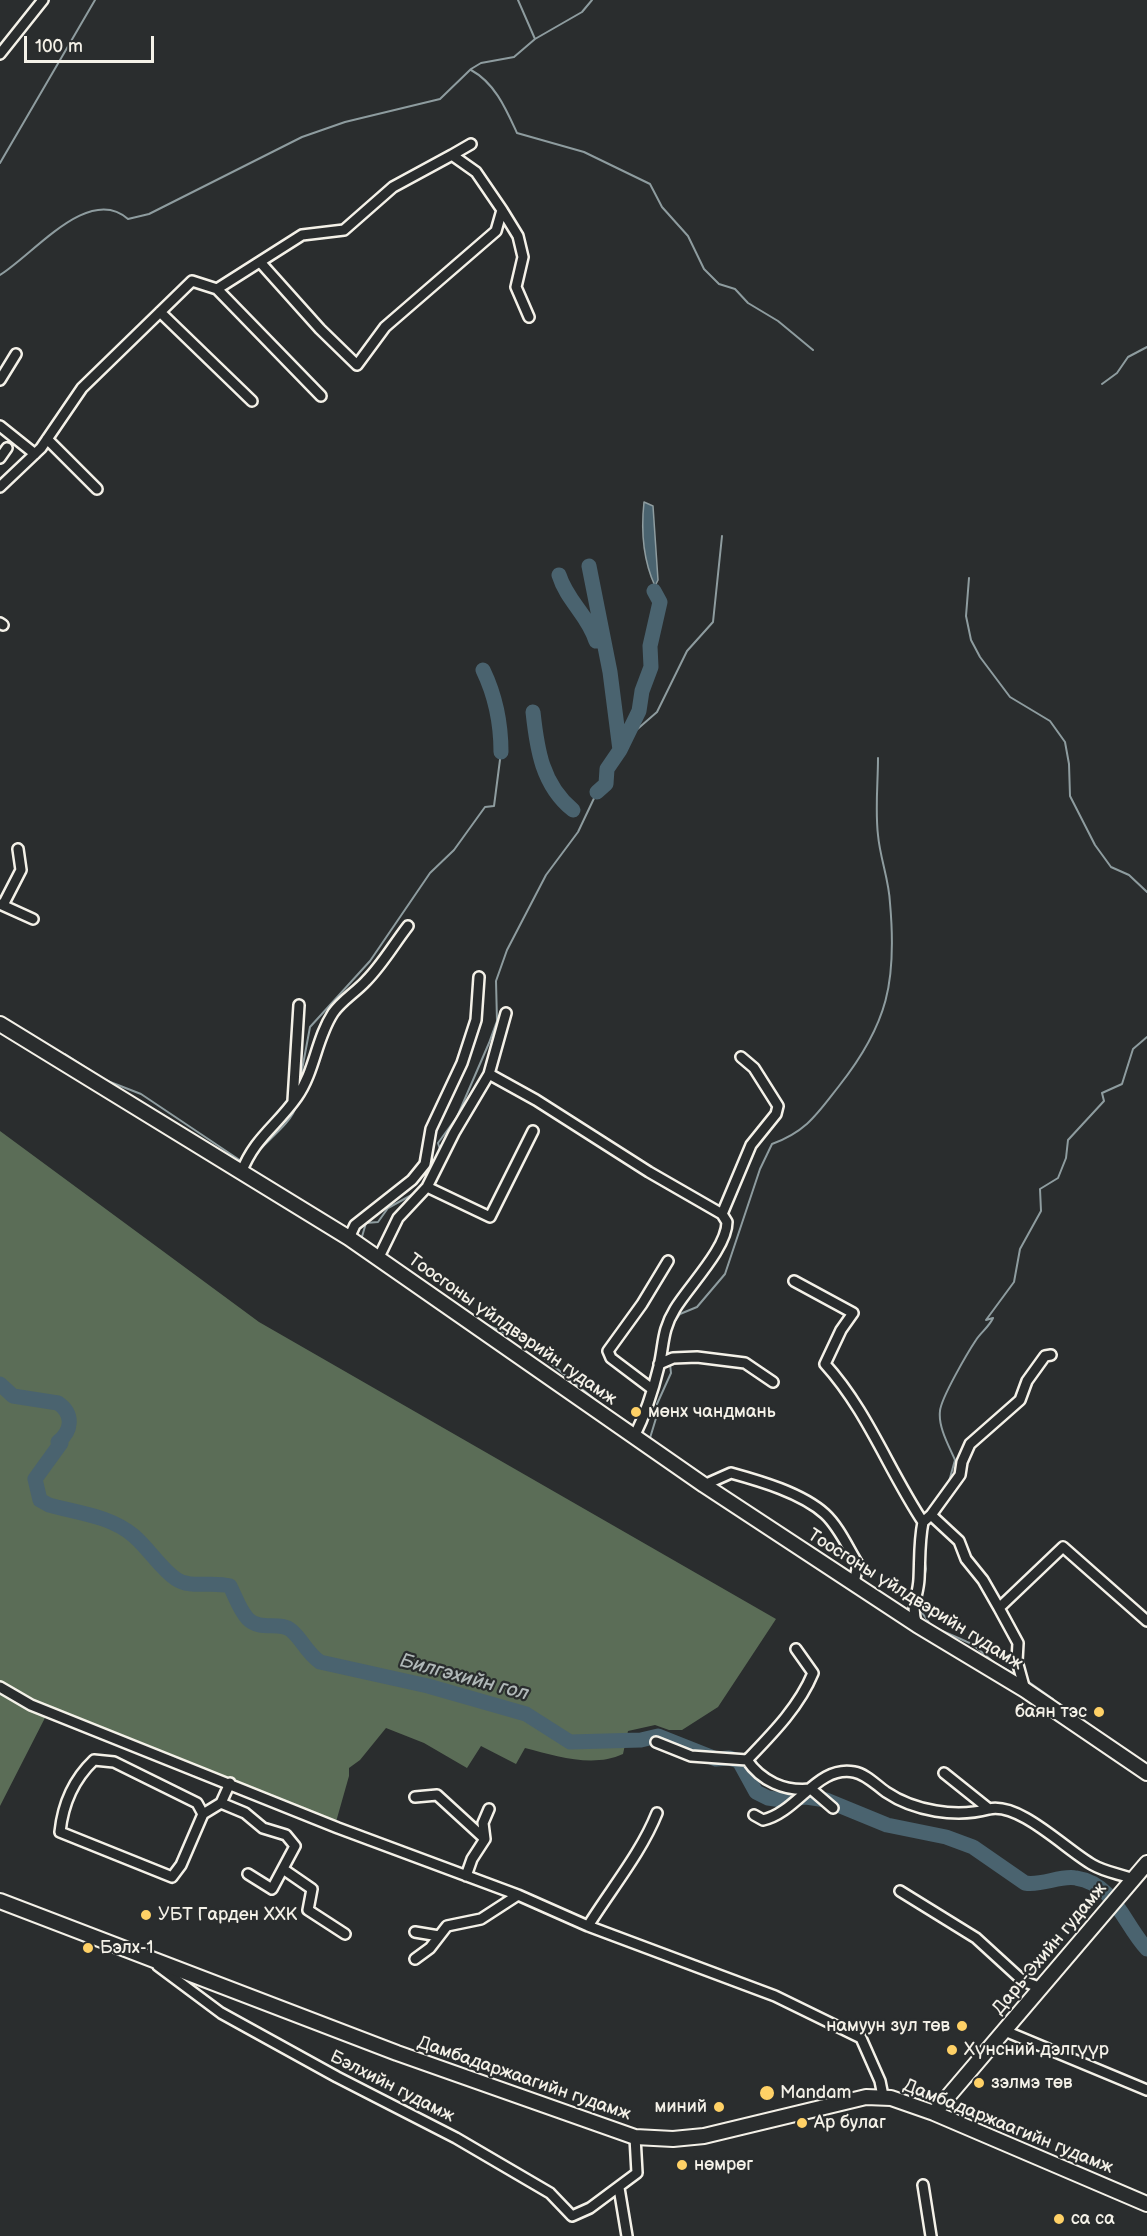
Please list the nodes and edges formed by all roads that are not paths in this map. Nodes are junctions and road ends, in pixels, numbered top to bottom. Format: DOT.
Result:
graph roads {
  1 [pos="43,0"];
  2 [pos="0,54"];
  3 [pos="471,144"];
  4 [pos="452,155"];
  5 [pos="502,210"];
  6 [pos="260,262"];
  7 [pos="217,290"];
  8 [pos="160,312"];
  9 [pos="529,317"];
  10 [pos="16,354"];
  11 [pos="0,380"];
  12 [pos="321,396"];
  13 [pos="252,401"];
  14 [pos="0,426"];
  15 [pos="47,439"];
  16 [pos="7,448"];
  17 [pos="34,454"];
  18 [pos="0,458"];
  19 [pos="0,487"];
  20 [pos="96,489"];
  21 [pos="18,849"];
  22 [pos="2,905"];
  23 [pos="33,919"];
  24 [pos="408,926"];
  25 [pos="479,977"];
  26 [pos="299,1005"];
  27 [pos="506,1013"];
  28 [pos="0,1024"];
  29 [pos="741,1057"];
  30 [pos="489,1074"];
  31 [pos="293,1101"];
  32 [pos="533,1131"];
  33 [pos="241,1173"];
  34 [pos="427,1187"];
  35 [pos="722,1214"];
  36 [pos="349,1238"];
  37 [pos="378,1259"];
  38 [pos="668,1261"];
  39 [pos="794,1281"];
  40 [pos="1051,1355"];
  41 [pos="659,1364"];
  42 [pos="773,1382"];
  43 [pos="652,1389"];
  44 [pos="634,1437"];
  45 [pos="704,1485"];
  46 [pos="931,1515"];
  47 [pos="923,1522"];
  48 [pos="854,1583"];
  49 [pos="999,1608"];
  50 [pos="1147,1621"];
  51 [pos="917,1625"];
  52 [pos="796,1649"];
  53 [pos="0,1687"];
  54 [pos="1025,1690"];
  55 [pos="656,1742"];
  56 [pos="747,1760"];
  57 [pos="944,1773"];
  58 [pos="1147,1773"];
  59 [pos="230,1783"];
  60 [pos="808,1791"];
  61 [pos="415,1797"];
  62 [pos="221,1803"];
  63 [pos="833,1808"];
  64 [pos="489,1809"];
  65 [pos="989,1809"];
  66 [pos="657,1813"];
  67 [pos="203,1814"];
  68 [pos="754,1815"];
  69 [pos="484,1839"];
  70 [pos="1147,1863"];
  71 [pos="283,1869"];
  72 [pos="248,1874"];
  73 [pos="466,1876"];
  74 [pos="1133,1879"];
  75 [pos="900,1891"];
  76 [pos="518,1895"];
  77 [pos="0,1901"];
  78 [pos="588,1926"];
  79 [pos="415,1932"];
  80 [pos="345,1934"];
  81 [pos="439,1936"];
  82 [pos="149,1959"];
  83 [pos="415,1959"];
  84 [pos="1041,1988"];
  85 [pos="1005,2031"];
  86 [pos="1147,2090"];
  87 [pos="883,2096"];
  88 [pos="934,2113"];
  89 [pos="635,2137"];
  90 [pos="923,2185"];
  91 [pos="619,2187"];
  92 [pos="1147,2204"];
  93 [pos="627,2236"];
  94 [pos="931,2236"];
  1 -- 2 [label="street"];
  3 -- 4 [label="street"];
  4 -- 5 [label="street"];
  4 -- 6 [label="street"];
  5 -- 6 [label="street"];
  5 -- 9 [label="street"];
  6 -- 7 [label="street"];
  7 -- 8 [label="street"];
  7 -- 12 [label="street"];
  8 -- 13 [label="street"];
  8 -- 15 [label="street"];
  10 -- 11 [label="street"];
  14 -- 17 [label="street"];
  15 -- 17 [label="street"];
  15 -- 20 [label="street"];
  16 -- 18 [label="street"];
  17 -- 19 [label="street"];
  21 -- 22 [label="street"];
  22 -- 23 [label="street"];
  24 -- 31 [label="street"];
  25 -- 36 [label="street"];
  26 -- 31 [label="street"];
  27 -- 30 [label="street"];
  28 -- 33 [label="main road, Тоосгоны үйлдвэрийн гудамж"];
  29 -- 35 [label="street"];
  30 -- 34 [label="street"];
  30 -- 35 [label="street"];
  31 -- 33 [label="street"];
  32 -- 34 [label="street"];
  33 -- 36 [label="main road, Тоосгоны үйлдвэрийн гудамж"];
  34 -- 37 [label="street"];
  35 -- 41 [label="street"];
  36 -- 37 [label="main road, Тоосгоны үйлдвэрийн гудамж"];
  37 -- 44 [label="main road, Тоосгоны үйлдвэрийн гудамж"];
  38 -- 43 [label="street"];
  39 -- 47 [label="street"];
  40 -- 46 [label="street"];
  41 -- 42 [label="street"];
  41 -- 43 [label="street"];
  43 -- 44 [label="street"];
  44 -- 45 [label="main road, Тоосгоны үйлдвэрийн гудамж"];
  45 -- 48 [label="main road, Тоосгоны үйлдвэрийн гудамж"];
  45 -- 48 [label="street"];
  46 -- 47 [label="street"];
  46 -- 49 [label="street"];
  47 -- 51 [label="street"];
  48 -- 51 [label="main road, Тоосгоны үйлдвэрийн гудамж"];
  49 -- 50 [label="street"];
  49 -- 54 [label="street"];
  51 -- 54 [label="main road, Тоосгоны үйлдвэрийн гудамж"];
  52 -- 56 [label="street"];
  53 -- 59 [label="street"];
  54 -- 58 [label="main road, Тоосгоны үйлдвэрийн гудамж"];
  55 -- 56 [label="street"];
  56 -- 60 [label="street"];
  57 -- 65 [label="street"];
  59 -- 62 [label="street"];
  59 -- 73 [label="street"];
  60 -- 63 [label="street"];
  60 -- 65 [label="street"];
  60 -- 68 [label="street"];
  61 -- 69 [label="street"];
  62 -- 67 [label="street"];
  62 -- 71 [label="street"];
  64 -- 69 [label="street"];
  65 -- 74 [label="street"];
  66 -- 78 [label="street"];
  67 -- 67 [label="street"];
  69 -- 73 [label="street"];
  70 -- 74 [label="main road, Дарь-Эхийн гудамж"];
  71 -- 72 [label="street"];
  71 -- 80 [label="street"];
  73 -- 76 [label="street"];
  74 -- 84 [label="main road, Дарь-Эхийн гудамж"];
  75 -- 84 [label="street"];
  76 -- 78 [label="street"];
  76 -- 81 [label="street"];
  77 -- 82 [label="main road, Дамбадаржаагийн гудамж"];
  78 -- 87 [label="street"];
  79 -- 81 [label="street"];
  81 -- 83 [label="street"];
  82 -- 89 [label="main road, Дамбадаржаагийн гудамж"];
  82 -- 91 [label="street, Бэлхийн гудамж"];
  84 -- 85 [label="main road, Дарь-Эхийн гудамж"];
  85 -- 86 [label="street"];
  85 -- 88 [label="main road, Дарь-Эхийн гудамж"];
  87 -- 88 [label="main road, Дамбадаржаагийн гудамж"];
  87 -- 89 [label="main road, Дамбадаржаагийн гудамж"];
  88 -- 92 [label="main road, Дамбадаржаагийн гудамж"];
  89 -- 91 [label="street, Бэлхийн гудамж"];
  90 -- 94 [label="street"];
  91 -- 93 [label="street"];
}
